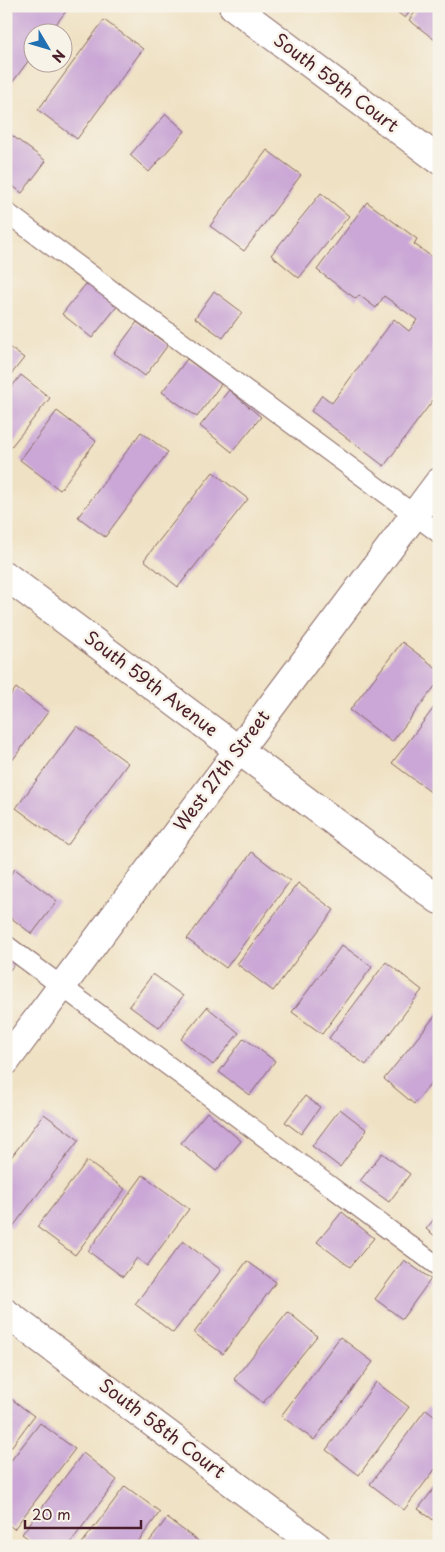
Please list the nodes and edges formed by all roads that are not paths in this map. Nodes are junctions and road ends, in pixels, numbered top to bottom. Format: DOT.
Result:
graph roads {
  1 [pos="233,6"];
  2 [pos="439,160"];
  3 [pos="6,212"];
  4 [pos="439,482"];
  5 [pos="414,515"];
  6 [pos="439,533"];
  7 [pos="6,576"];
  8 [pos="238,750"];
  9 [pos="439,900"];
  10 [pos="6,945"];
  11 [pos="62,986"];
  12 [pos="6,1061"];
  13 [pos="439,1267"];
  14 [pos="6,1312"];
  15 [pos="317,1546"];
  1 -- 2 [label="street, South 59th Court"];
  3 -- 5 [label="lane"];
  4 -- 5 [label="street, West 27th Street"];
  5 -- 6 [label="lane"];
  5 -- 8 [label="street, West 27th Street"];
  7 -- 8 [label="street, South 59th Avenue"];
  8 -- 9 [label="street, South 59th Avenue"];
  8 -- 11 [label="street, West 27th Street"];
  10 -- 11 [label="lane"];
  11 -- 12 [label="street, West 27th Street"];
  11 -- 13 [label="lane"];
  14 -- 15 [label="street, South 58th Court"];
}
